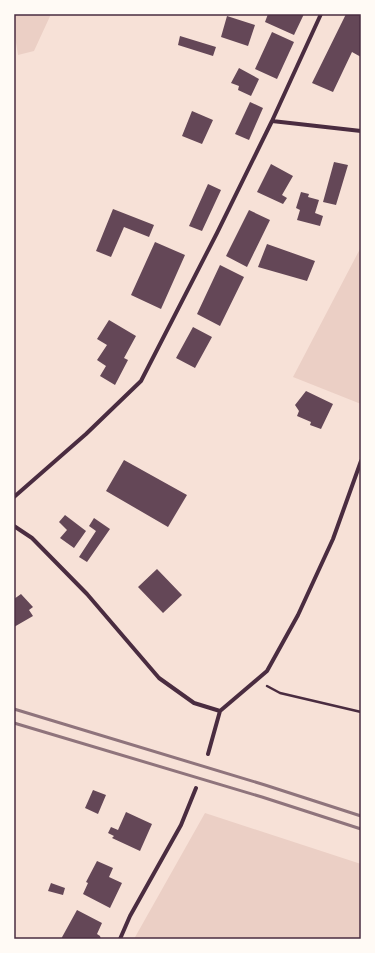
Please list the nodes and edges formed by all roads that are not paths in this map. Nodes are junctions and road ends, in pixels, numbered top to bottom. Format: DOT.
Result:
graph roads {
  1 [pos="321,14"];
  2 [pos="272,122"];
  3 [pos="361,131"];
  4 [pos="361,462"];
  5 [pos="14,497"];
  6 [pos="14,526"];
  7 [pos="220,710"];
  8 [pos="208,754"];
  9 [pos="196,788"];
  10 [pos="120,939"];
  1 -- 2 [label="street"];
  2 -- 3 [label="street"];
  2 -- 5 [label="street"];
  4 -- 7 [label="street"];
  6 -- 7 [label="street"];
  7 -- 8 [label="street"];
  9 -- 10 [label="street"];
}
